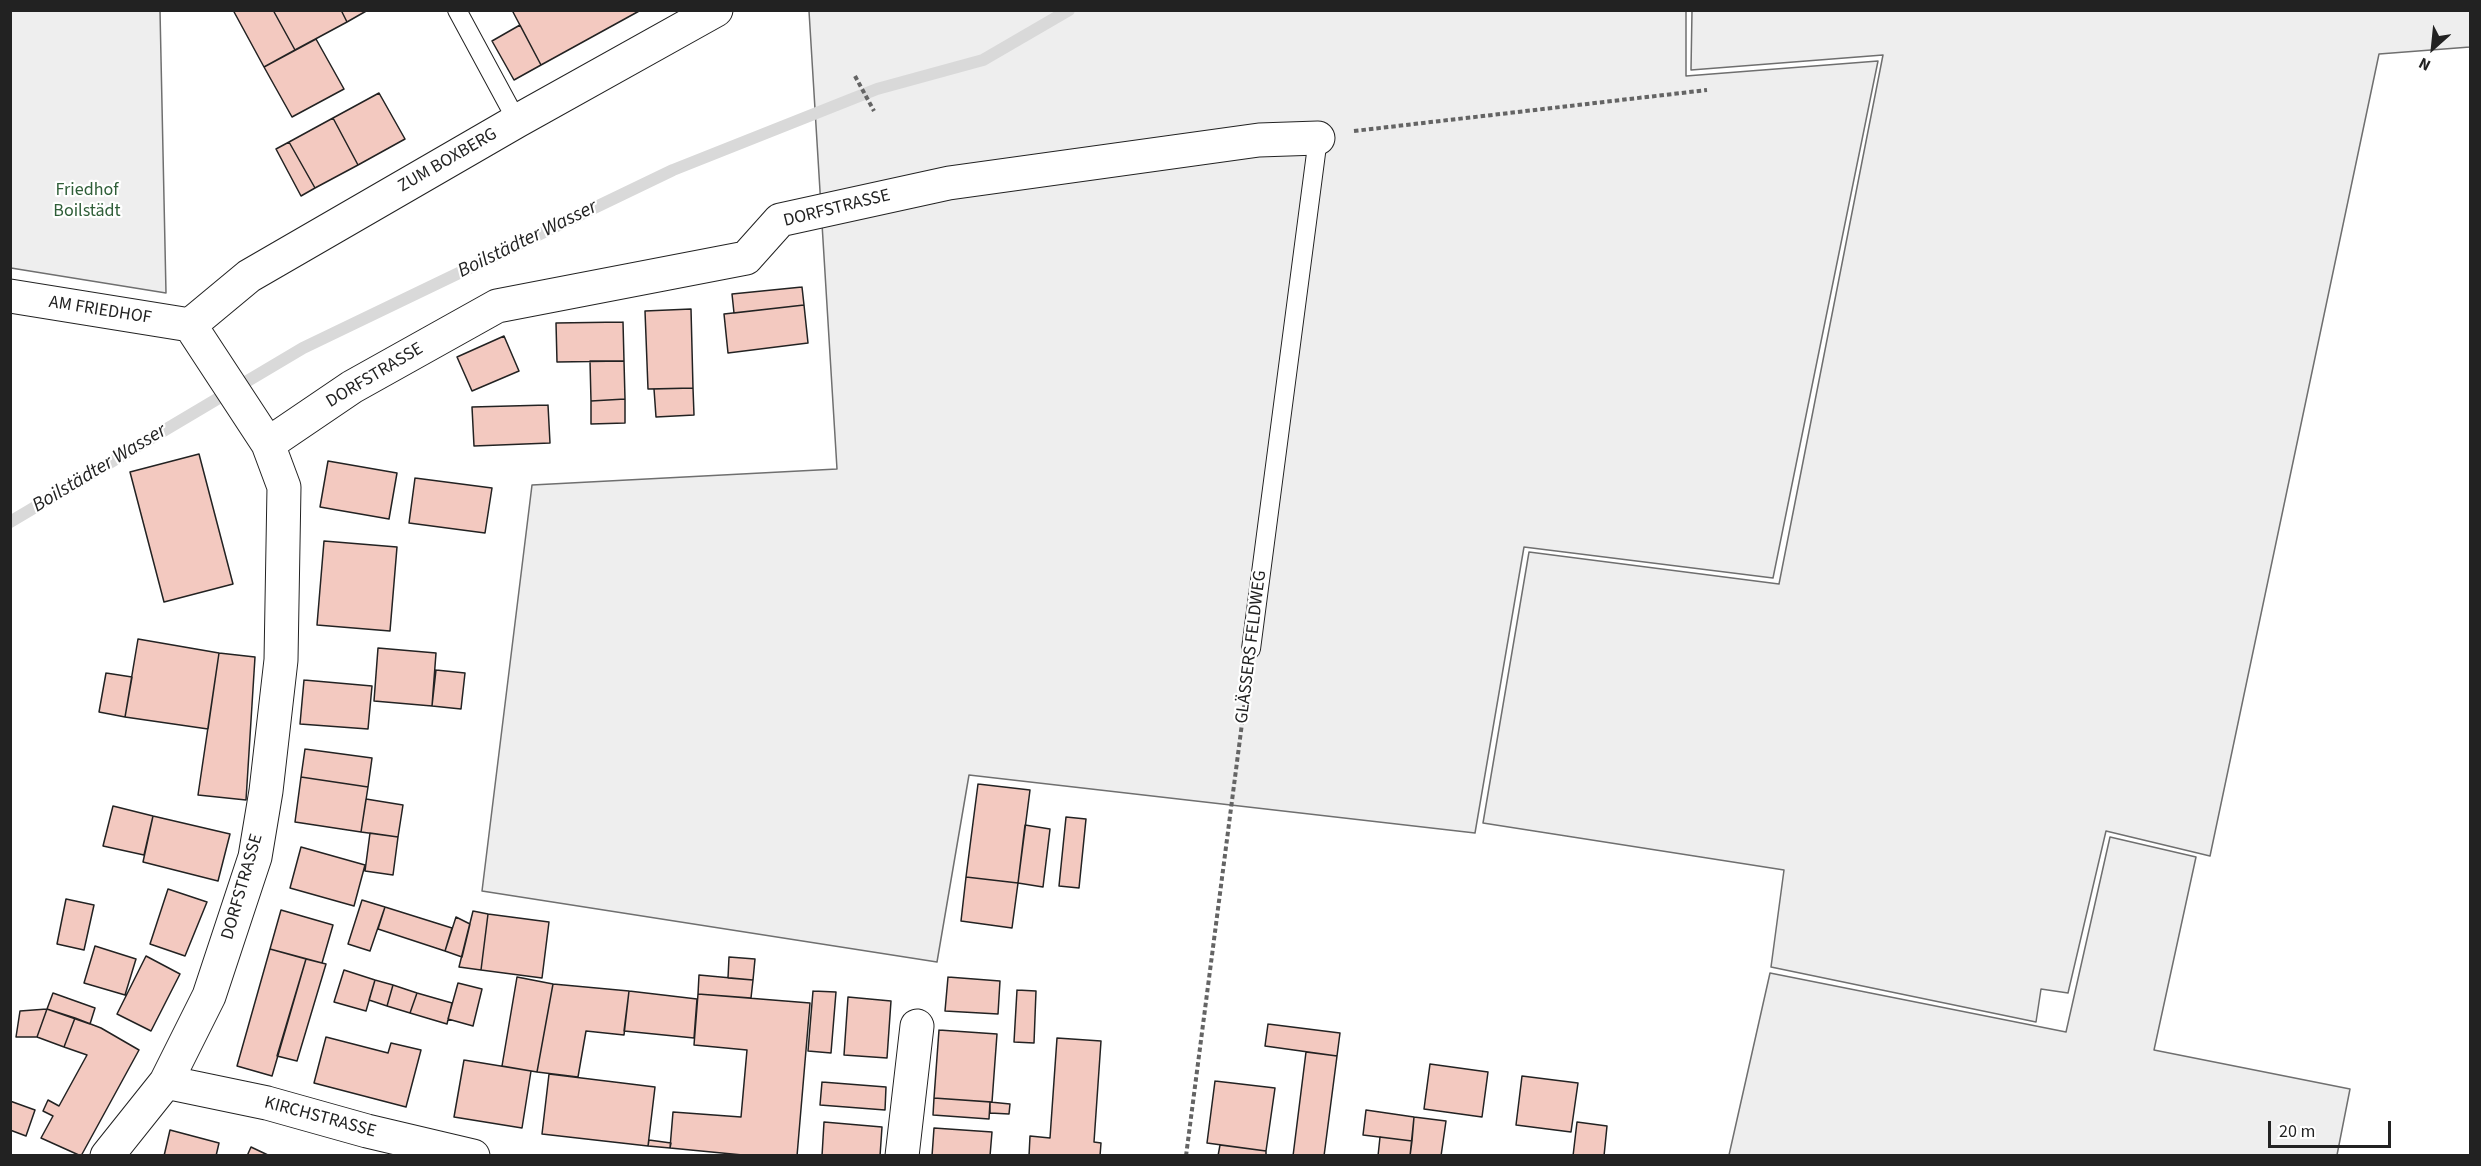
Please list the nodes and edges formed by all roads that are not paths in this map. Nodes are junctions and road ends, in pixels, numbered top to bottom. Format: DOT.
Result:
graph roads {
  1 [pos="457,10"];
  2 [pos="716,10"];
  3 [pos="517,121"];
  4 [pos="1318,138"];
  5 [pos="10,296"];
  6 [pos="190,326"];
  7 [pos="268,444"];
  8 [pos="1251,649"];
  9 [pos="916,1026"];
  10 [pos="166,1082"];
  11 [pos="106,1155"];
  12 [pos="473,1155"];
  13 [pos="902,1155"];
  1 -- 3 [label="lane"];
  2 -- 3 [label="street, ZUM BOXBERG"];
  3 -- 6 [label="street, ZUM BOXBERG"];
  4 -- 7 [label="street, DORFSTRASSE"];
  4 -- 8 [label="lane, GLÄSSERS FELDWEG"];
  5 -- 6 [label="street, AM FRIEDHOF"];
  6 -- 7 [label="street, DORFSTRASSE"];
  7 -- 10 [label="street, DORFSTRASSE"];
  9 -- 13 [label="street"];
  10 -- 11 [label="street, DORFSTRASSE"];
  10 -- 12 [label="street, KIRCHSTRASSE"];
}
